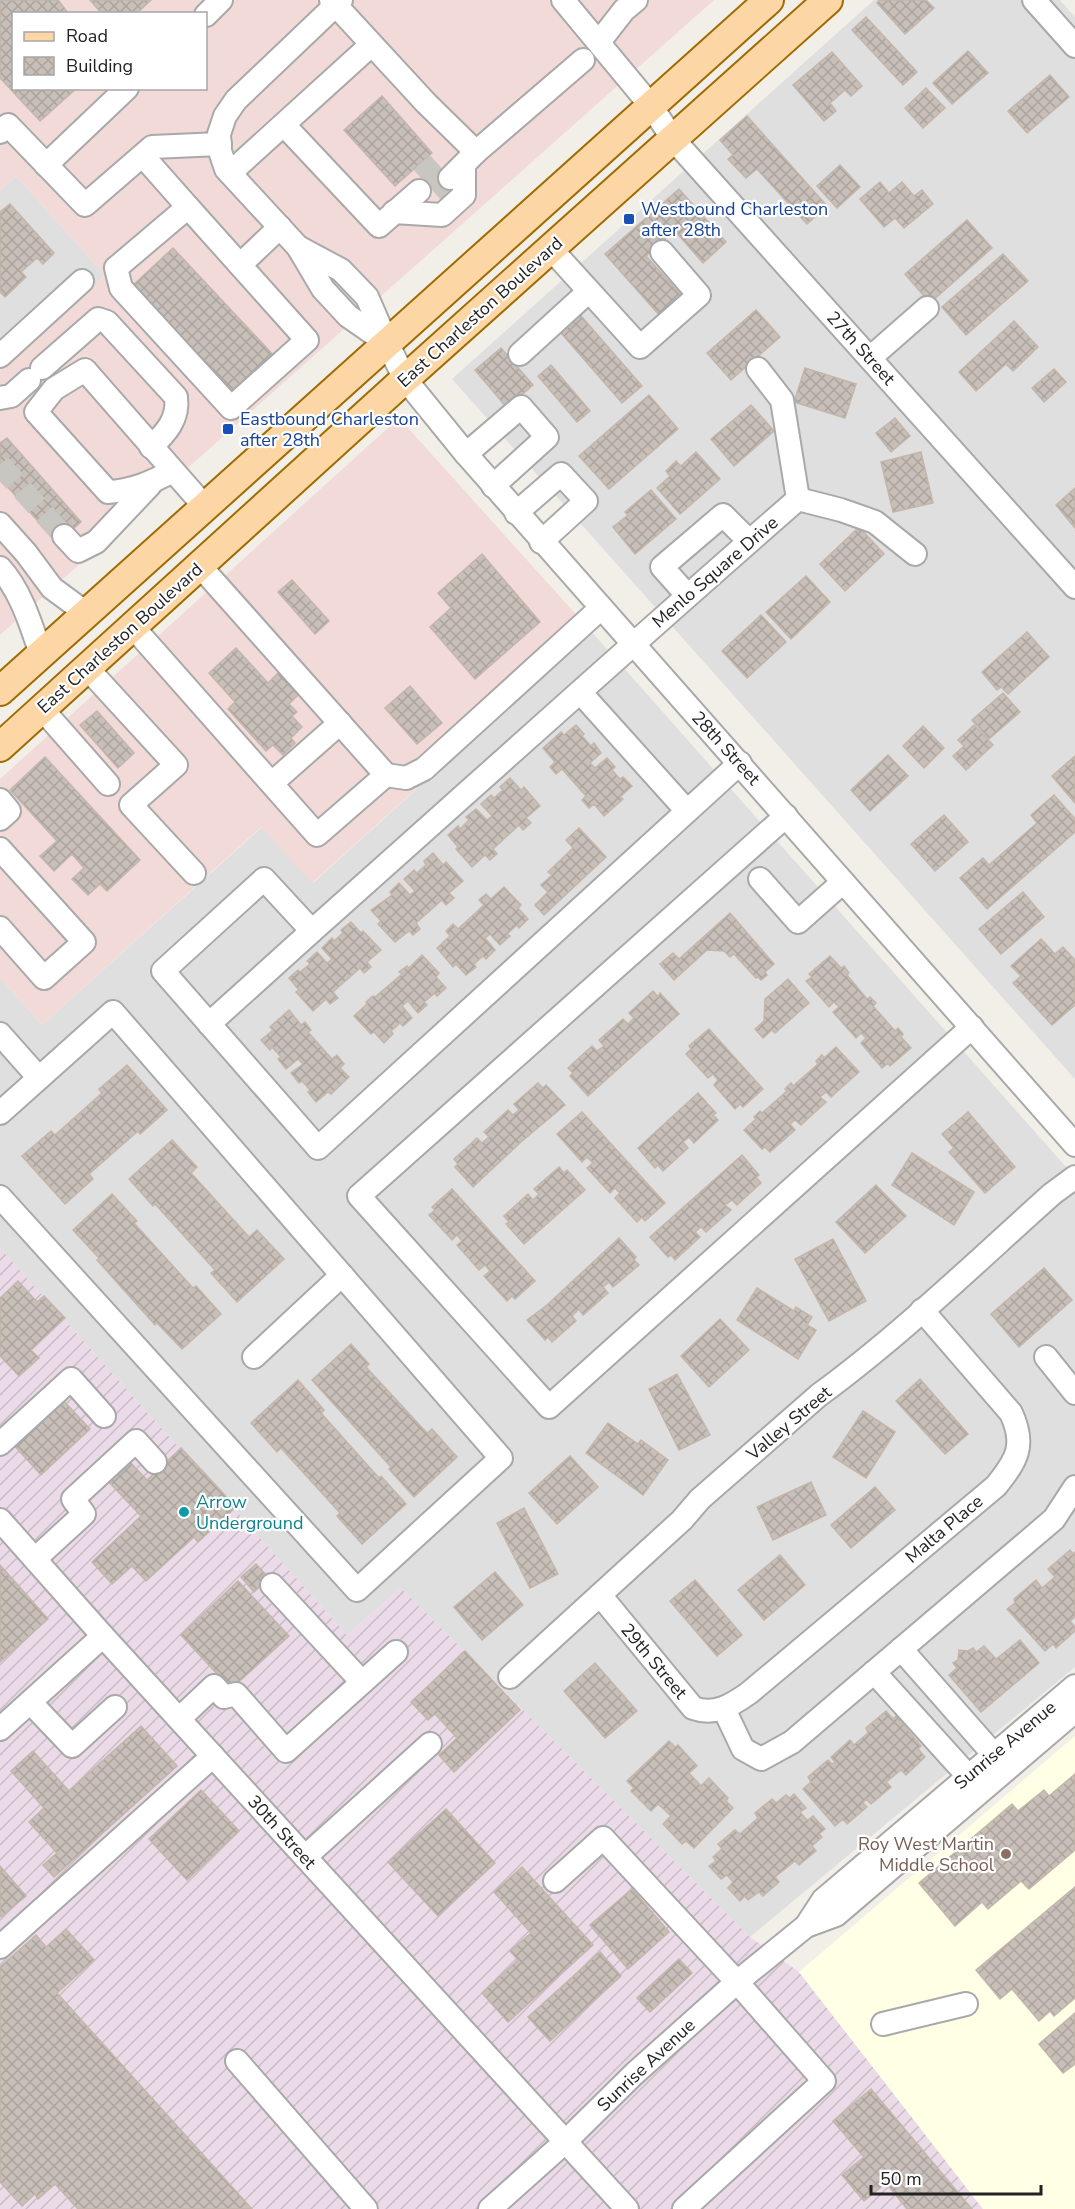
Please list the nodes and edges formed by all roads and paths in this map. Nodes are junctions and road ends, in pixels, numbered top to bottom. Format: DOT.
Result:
graph roads {
  1 [pos="221,0"];
  2 [pos="563,0"];
  3 [pos="769,0"];
  4 [pos="828,0"];
  5 [pos="1034,0"];
  6 [pos="336,2"];
  7 [pos="625,3"];
  8 [pos="207,14"];
  9 [pos="599,42"];
  10 [pos="371,45"];
  11 [pos="1075,46"];
  12 [pos="583,60"];
  13 [pos="125,90"];
  14 [pos="651,106"];
  15 [pos="284,125"];
  16 [pos="0,132"];
  17 [pos="673,139"];
  18 [pos="220,144"];
  19 [pos="143,156"];
  20 [pos="46,165"];
  21 [pos="230,173"];
  22 [pos="443,174"];
  23 [pos="188,207"];
  24 [pos="386,219"];
  25 [pos="280,227"];
  26 [pos="551,249"];
  27 [pos="662,252"];
  28 [pos="240,265"];
  29 [pos="82,281"];
  30 [pos="589,291"];
  31 [pos="927,308"];
  32 [pos="387,343"];
  33 [pos="520,354"];
  34 [pos="0,356"];
  35 [pos="870,358"];
  36 [pos="758,369"];
  37 [pos="405,379"];
  38 [pos="0,398"];
  39 [pos="151,447"];
  40 [pos="466,454"];
  41 [pos="163,476"];
  42 [pos="493,486"];
  43 [pos="798,499"];
  44 [pos="205,507"];
  45 [pos="516,513"];
  46 [pos="0,524"];
  47 [pos="64,536"];
  48 [pos="541,542"];
  49 [pos="749,542"];
  50 [pos="915,554"];
  51 [pos="200,566"];
  52 [pos="0,568"];
  53 [pos="1075,587"];
  54 [pos="687,595"];
  55 [pos="601,608"];
  56 [pos="76,622"];
  57 [pos="133,627"];
  58 [pos="633,645"];
  59 [pos="41,654"];
  60 [pos="87,668"];
  61 [pos="0,691"];
  62 [pos="580,692"];
  63 [pos="42,709"];
  64 [pos="0,719"];
  65 [pos="340,723"];
  66 [pos="0,747"];
  67 [pos="740,763"];
  68 [pos="386,775"];
  69 [pos="272,783"];
  70 [pos="108,784"];
  71 [pos="0,800"];
  72 [pos="687,811"];
  73 [pos="786,816"];
  74 [pos="0,819"];
  75 [pos="0,849"];
  76 [pos="194,873"];
  77 [pos="759,879"];
  78 [pos="843,882"];
  79 [pos="0,928"];
  80 [pos="312,932"];
  81 [pos="209,1024"];
  82 [pos="972,1028"];
  83 [pos="0,1034"];
  84 [pos="39,1078"];
  85 [pos="0,1113"];
  86 [pos="1075,1145"];
  87 [pos="1075,1178"];
  88 [pos="0,1197"];
  89 [pos="342,1275"];
  90 [pos="922,1310"];
  91 [pos="254,1357"];
  92 [pos="1046,1357"];
  93 [pos="1075,1393"];
  94 [pos="104,1416"];
  95 [pos="0,1444"];
  96 [pos="155,1462"];
  97 [pos="1075,1487"];
  98 [pos="0,1520"];
  99 [pos="35,1559"];
  100 [pos="272,1585"];
  101 [pos="600,1595"];
  102 [pos="103,1636"];
  103 [pos="901,1649"];
  104 [pos="396,1652"];
  105 [pos="874,1672"];
  106 [pos="510,1677"];
  107 [pos="362,1682"];
  108 [pos="1075,1686"];
  109 [pos="946,1699"];
  110 [pos="30,1702"];
  111 [pos="115,1707"];
  112 [pos="724,1708"];
  113 [pos="1075,1712"];
  114 [pos="179,1719"];
  115 [pos="920,1721"];
  116 [pos="0,1729"];
  117 [pos="430,1744"];
  118 [pos="213,1756"];
  119 [pos="1001,1762"];
  120 [pos="975,1784"];
  121 [pos="305,1857"];
  122 [pos="555,1881"];
  123 [pos="0,1947"];
  124 [pos="737,1982"];
  125 [pos="966,2004"];
  126 [pos="883,2024"];
  127 [pos="237,2061"];
  128 [pos="566,2142"];
  129 [pos="366,2209"];
  130 [pos="490,2209"];
  131 [pos="627,2209"];
  132 [pos="684,2209"];
  1 -- 8 [label="street"];
  2 -- 9 [label="street, 27th Street"];
  3 -- 14 [label="main road"];
  4 -- 17 [label="main road, East Charleston Boulevard"];
  5 -- 11 [label="street"];
  6 -- 10 [label="street"];
  6 -- 18 [label="street"];
  7 -- 9 [label="street"];
  9 -- 14 [label="street, 27th Street"];
  10 -- 15 [label="street"];
  10 -- 22 [label="street"];
  12 -- 22 [label="street"];
  13 -- 20 [label="street"];
  14 -- 17 [label="street, 27th Street"];
  14 -- 32 [label="main road"];
  15 -- 21 [label="street"];
  15 -- 24 [label="street"];
  16 -- 20 [label="street"];
  17 -- 26 [label="main road, East Charleston Boulevard"];
  17 -- 35 [label="street, 27th Street"];
  18 -- 19 [label="street"];
  18 -- 21 [label="street"];
  19 -- 20 [label="street"];
  19 -- 23 [label="street"];
  21 -- 25 [label="street"];
  22 -- 24 [label="street"];
  22 -- 24 [label="street"];
  23 -- 28 [label="street"];
  23 -- 28 [label="street"];
  25 -- 28 [label="street"];
  25 -- 32 [label="street"];
  26 -- 30 [label="street"];
  26 -- 37 [label="main road, East Charleston Boulevard"];
  27 -- 30 [label="street"];
  29 -- 34 [label="street"];
  30 -- 33 [label="street"];
  31 -- 35 [label="street"];
  32 -- 37 [label="street, 28th Street"];
  32 -- 44 [label="main road"];
  35 -- 53 [label="street, 27th Street"];
  36 -- 43 [label="street"];
  37 -- 40 [label="street, 28th Street"];
  37 -- 51 [label="main road, East Charleston Boulevard"];
  38 -- 39 [label="street"];
  39 -- 41 [label="street"];
  39 -- 41 [label="street"];
  40 -- 42 [label="street, 28th Street"];
  40 -- 42 [label="street"];
  41 -- 44 [label="street"];
  41 -- 47 [label="street"];
  42 -- 45 [label="street, 28th Street"];
  43 -- 49 [label="street, Menlo Square Drive"];
  43 -- 50 [label="street"];
  44 -- 56 [label="main road"];
  45 -- 48 [label="street, 28th Street"];
  45 -- 48 [label="street"];
  46 -- 56 [label="street"];
  48 -- 55 [label="street, 28th Street"];
  49 -- 54 [label="street, Menlo Square Drive"];
  49 -- 54 [label="street"];
  51 -- 57 [label="main road, East Charleston Boulevard"];
  51 -- 65 [label="street"];
  52 -- 59 [label="street"];
  54 -- 58 [label="street, Menlo Square Drive"];
  55 -- 58 [label="street, 28th Street"];
  55 -- 68 [label="street"];
  56 -- 59 [label="main road"];
  56 -- 63 [label="main road"];
  57 -- 60 [label="main road, East Charleston Boulevard"];
  57 -- 69 [label="street"];
  58 -- 62 [label="street, Menlo Square Drive"];
  58 -- 67 [label="street, 28th Street"];
  59 -- 61 [label="main road"];
  60 -- 63 [label="main road, East Charleston Boulevard"];
  60 -- 76 [label="street"];
  62 -- 72 [label="street"];
  62 -- 80 [label="street, Menlo Square Drive"];
  63 -- 64 [label="main road"];
  63 -- 66 [label="main road, East Charleston Boulevard"];
  63 -- 70 [label="street"];
  65 -- 68 [label="street"];
  65 -- 69 [label="street"];
  67 -- 72 [label="street"];
  67 -- 73 [label="street, 28th Street"];
  68 -- 69 [label="street"];
  71 -- 74 [label="street"];
  72 -- 81 [label="street"];
  73 -- 78 [label="street, 28th Street"];
  73 -- 82 [label="street"];
  75 -- 79 [label="street"];
  77 -- 78 [label="street"];
  78 -- 82 [label="street, 28th Street"];
  80 -- 81 [label="street, Menlo Square Drive"];
  80 -- 81 [label="street"];
  82 -- 86 [label="street, 28th Street"];
  83 -- 84 [label="street"];
  84 -- 85 [label="street"];
  84 -- 89 [label="street"];
  87 -- 90 [label="street, Valley Street"];
  88 -- 89 [label="street"];
  89 -- 91 [label="street"];
  90 -- 101 [label="street, Valley Street"];
  90 -- 112 [label="street, Malta Place"];
  92 -- 93 [label="street"];
  94 -- 95 [label="street"];
  96 -- 99 [label="street"];
  97 -- 103 [label="street"];
  98 -- 99 [label="street, 30th Street"];
  99 -- 102 [label="street, 30th Street"];
  100 -- 107 [label="street"];
  101 -- 106 [label="street, Valley Street"];
  101 -- 112 [label="street, 29th Street"];
  102 -- 110 [label="street"];
  102 -- 114 [label="street, 30th Street"];
  103 -- 105 [label="street"];
  103 -- 109 [label="street"];
  104 -- 107 [label="street"];
  105 -- 112 [label="street"];
  105 -- 115 [label="street"];
  107 -- 114 [label="street"];
  108 -- 119 [label="street, Sunrise Avenue"];
  109 -- 115 [label="street"];
  109 -- 119 [label="street"];
  110 -- 111 [label="street"];
  110 -- 116 [label="street"];
  113 -- 119 [label="street, Sunrise Avenue"];
  114 -- 118 [label="street, 30th Street"];
  115 -- 120 [label="street"];
  117 -- 121 [label="street"];
  118 -- 121 [label="street, 30th Street"];
  118 -- 123 [label="street"];
  119 -- 120 [label="street, Sunrise Avenue"];
  120 -- 124 [label="street, Sunrise Avenue"];
  121 -- 128 [label="street, 30th Street"];
  122 -- 124 [label="street"];
  124 -- 128 [label="street, Sunrise Avenue"];
  124 -- 132 [label="street"];
  125 -- 126 [label="street"];
  127 -- 129 [label="street"];
  128 -- 130 [label="street, Sunrise Avenue"];
  128 -- 131 [label="street, 30th Street"];
}
